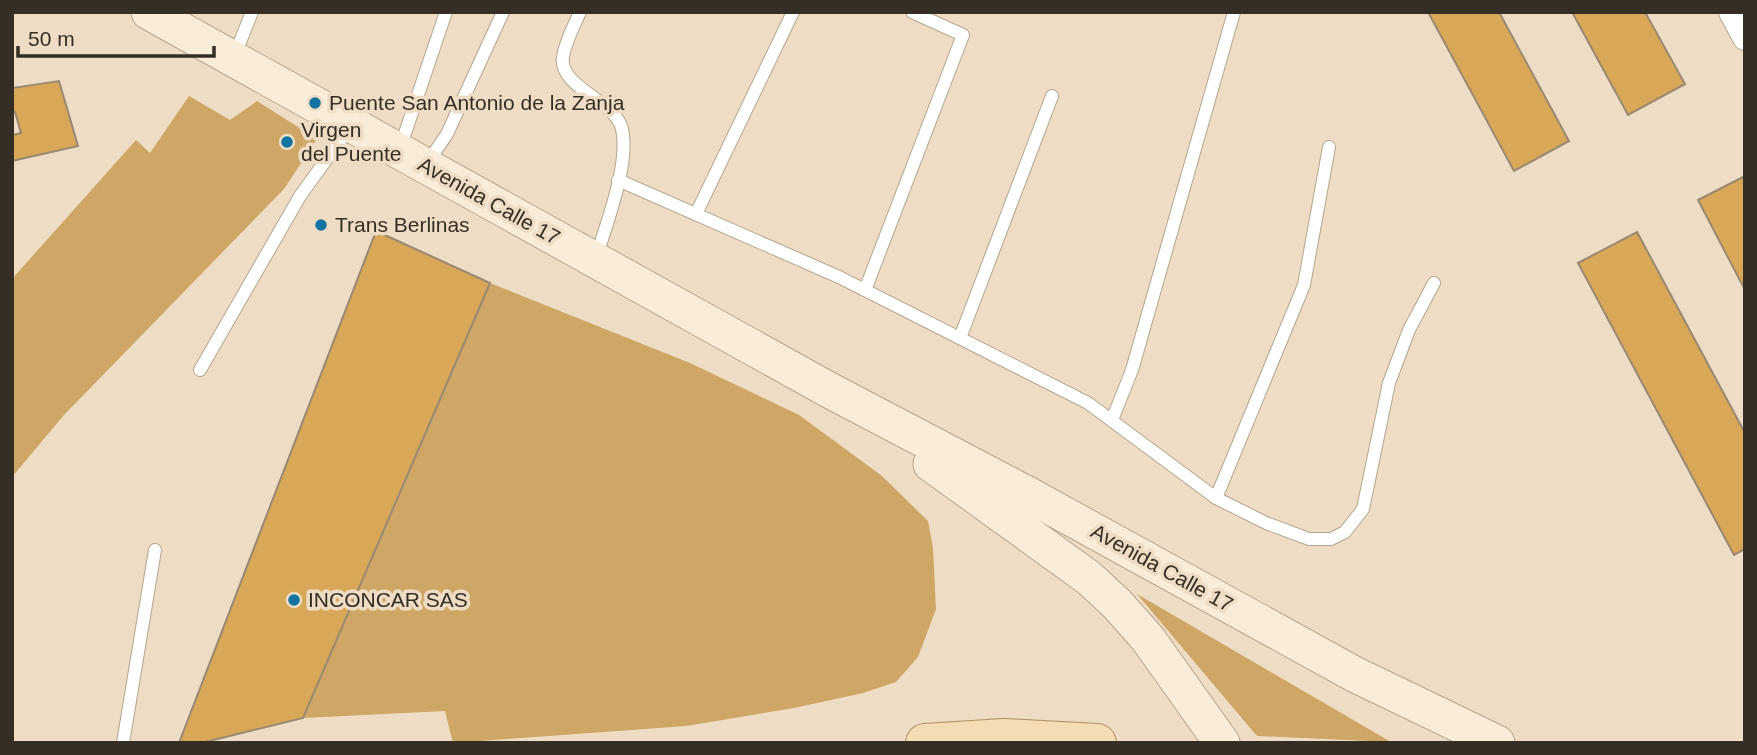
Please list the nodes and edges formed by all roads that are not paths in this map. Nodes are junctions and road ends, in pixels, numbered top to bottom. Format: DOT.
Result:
graph roads {
  1 [pos="149,12"];
  2 [pos="252,12"];
  3 [pos="446,12"];
  4 [pos="503,12"];
  5 [pos="580,12"];
  6 [pos="793,12"];
  7 [pos="912,12"];
  8 [pos="1234,12"];
  9 [pos="1731,12"];
  10 [pos="1745,38"];
  11 [pos="233,58"];
  12 [pos="1052,96"];
  13 [pos="353,124"];
  14 [pos="1329,147"];
  15 [pos="412,157"];
  16 [pos="618,180"];
  17 [pos="696,214"];
  18 [pos="596,260"];
  19 [pos="1434,283"];
  20 [pos="865,290"];
  21 [pos="960,338"];
  22 [pos="200,370"];
  23 [pos="829,390"];
  24 [pos="1112,420"];
  25 [pos="1216,499"];
  26 [pos="155,550"];
  27 [pos="122,743"];
  28 [pos="925,743"];
  29 [pos="1097,743"];
  30 [pos="1222,743"];
  31 [pos="1497,743"];
  1 -- 11 [label="main road, Avenida Calle 17"];
  2 -- 11 [label="lane"];
  3 -- 15 [label="lane"];
  4 -- 15 [label="lane"];
  5 -- 16 [label="lane"];
  6 -- 17 [label="lane"];
  7 -- 20 [label="lane"];
  8 -- 24 [label="lane"];
  9 -- 10 [label="street"];
  11 -- 13 [label="main road, Avenida Calle 17"];
  12 -- 21 [label="lane"];
  13 -- 15 [label="main road, Avenida Calle 17"];
  13 -- 22 [label="lane"];
  14 -- 25 [label="lane"];
  15 -- 18 [label="main road, Avenida Calle 17"];
  16 -- 17 [label="lane"];
  16 -- 18 [label="lane"];
  17 -- 20 [label="lane"];
  18 -- 23 [label="main road, Avenida Calle 17"];
  19 -- 25 [label="lane"];
  20 -- 21 [label="lane"];
  21 -- 24 [label="lane"];
  23 -- 30 [label="main road, Avenida Calle 17"];
  23 -- 31 [label="main road, Avenida Calle 17"];
  24 -- 25 [label="lane"];
  26 -- 27 [label="lane"];
  28 -- 29 [label="main road"];
}
